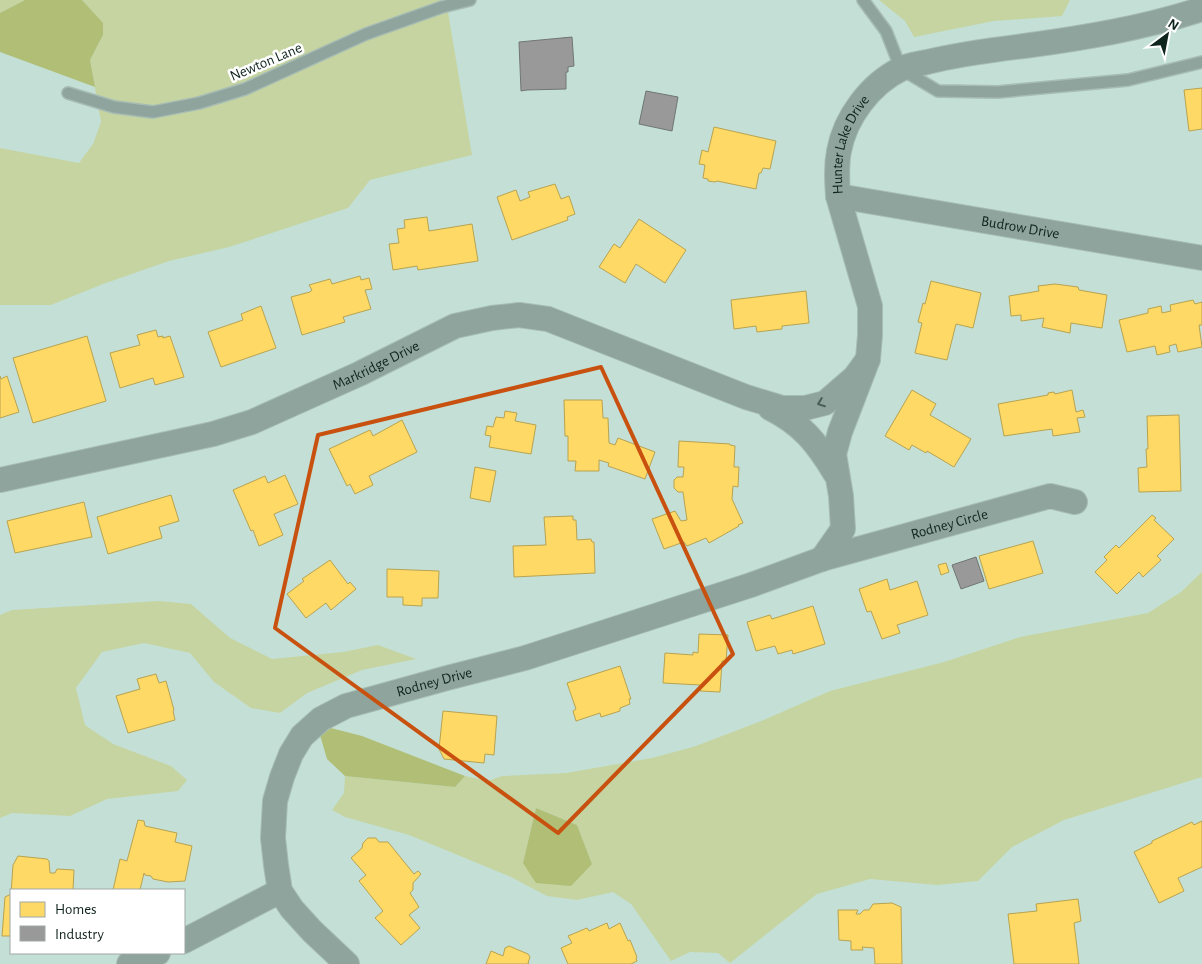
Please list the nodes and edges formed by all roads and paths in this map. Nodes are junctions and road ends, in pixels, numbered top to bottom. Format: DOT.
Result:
graph roads {
  1 [pos="470,0"];
  2 [pos="863,0"];
  3 [pos="1202,9"];
  4 [pos="1202,62"];
  5 [pos="901,69"];
  6 [pos="68,93"];
  7 [pos="838,196"];
  8 [pos="1202,258"];
  9 [pos="868,359"];
  10 [pos="746,396"];
  11 [pos="836,476"];
  12 [pos="0,480"];
  13 [pos="1075,502"];
  14 [pos="822,558"];
  15 [pos="280,891"];
  16 [pos="185,940"];
  17 [pos="155,954"];
  18 [pos="129,964"];
  19 [pos="347,964"];
  1 -- 6 [label="lane, Newton Lane"];
  2 -- 5 [label="lane"];
  3 -- 5 [label="street, Hunter Lake Drive"];
  4 -- 5 [label="lane"];
  5 -- 7 [label="street, Hunter Lake Drive"];
  7 -- 8 [label="street, Budrow Drive"];
  7 -- 9 [label="street, Hunter Lake Drive"];
  9 -- 10 [label="street, Markridge Drive, one-way"];
  9 -- 11 [label="street, Hunter Lake Drive"];
  10 -- 11 [label="street, Markridge Drive"];
  10 -- 12 [label="street, Markridge Drive"];
  11 -- 14 [label="street, Hunter Lake Drive"];
  13 -- 14 [label="street, Rodney Circle"];
  14 -- 15 [label="street, Rodney Drive"];
  15 -- 16 [label="street"];
  15 -- 19 [label="street, Rodney Drive"];
  17 -- 18 [label="street"];
}
